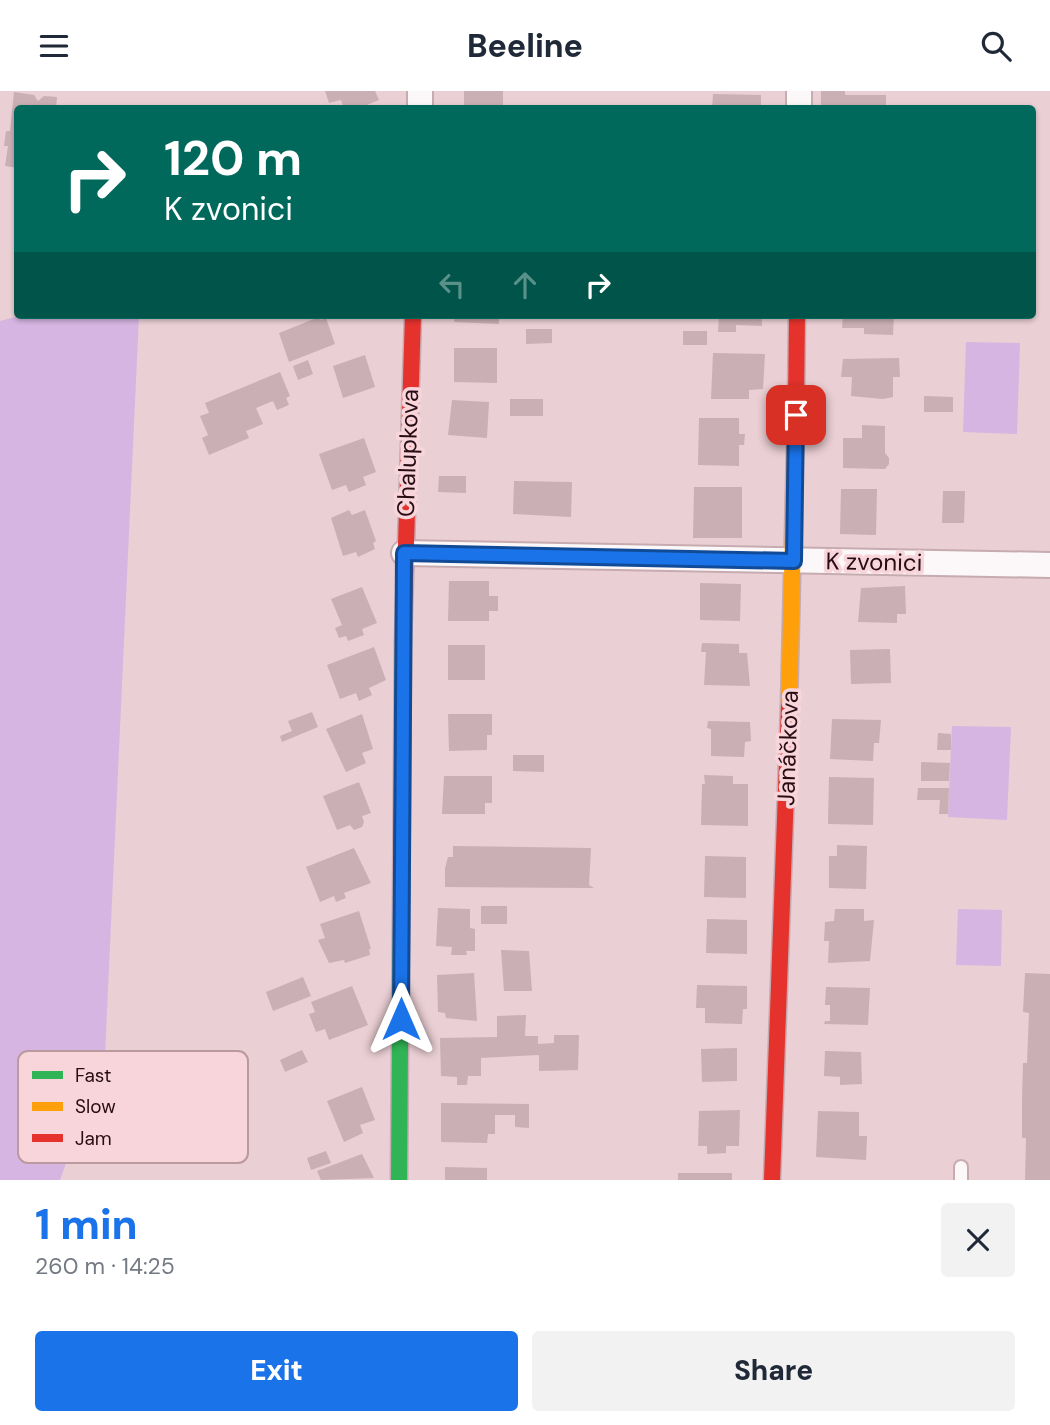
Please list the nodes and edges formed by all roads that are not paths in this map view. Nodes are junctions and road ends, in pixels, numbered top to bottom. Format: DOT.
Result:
graph roads {
  1 [pos="412,319"];
  2 [pos="797,319"];
  3 [pos="404,553"];
  4 [pos="794,561"];
  5 [pos="1050,565"];
  6 [pos="399,1180"];
  7 [pos="772,1180"];
  1 -- 3 [label="street, Chalupkova"];
  2 -- 4 [label="street, Janáčkova"];
  3 -- 4 [label="street, K zvonici"];
  3 -- 6 [label="street, Chalupkova"];
  4 -- 5 [label="street, K zvonici"];
  4 -- 7 [label="street, Janáčkova"];
}
